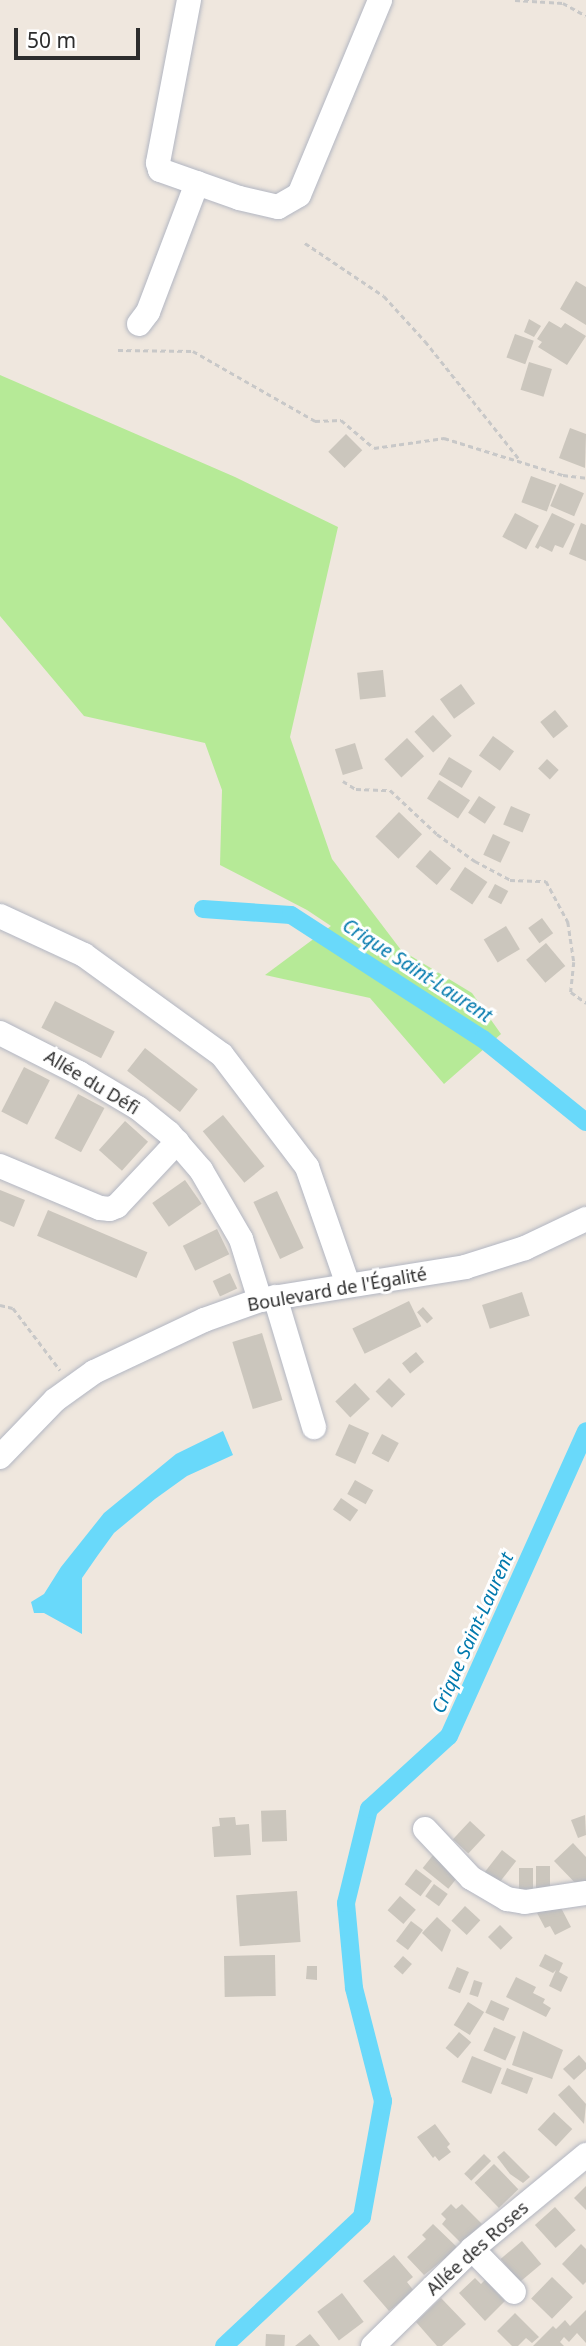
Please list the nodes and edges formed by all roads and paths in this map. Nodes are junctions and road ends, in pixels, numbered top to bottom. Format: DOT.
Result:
graph roads {
  1 [pos="189,0"];
  2 [pos="380,0"];
  3 [pos="515,0"];
  4 [pos="563,1"];
  5 [pos="586,16"];
  6 [pos="197,183"];
  7 [pos="305,243"];
  8 [pos="139,324"];
  9 [pos="118,350"];
  10 [pos="520,460"];
  11 [pos="586,478"];
  12 [pos="343,781"];
  13 [pos="0,916"];
  14 [pos="586,1003"];
  15 [pos="0,1033"];
  16 [pos="177,1142"];
  17 [pos="0,1166"];
  18 [pos="586,1219"];
  19 [pos="348,1285"];
  20 [pos="268,1299"];
  21 [pos="0,1305"];
  22 [pos="73,1387"];
  23 [pos="314,1427"];
  24 [pos="0,1457"];
  25 [pos="425,1829"];
  26 [pos="586,1893"];
  27 [pos="586,2155"];
  28 [pos="472,2249"];
  29 [pos="514,2292"];
  30 [pos="373,2346"];
  1 -- 6 [label="street"];
  2 -- 6 [label="street"];
  3 -- 4 [label="path"];
  4 -- 5 [label="path"];
  6 -- 8 [label="street"];
  7 -- 10 [label="path"];
  9 -- 10 [label="path"];
  10 -- 11 [label="path"];
  12 -- 14 [label="path"];
  13 -- 19 [label="street"];
  15 -- 16 [label="street, Allée du Défi"];
  16 -- 17 [label="street"];
  16 -- 20 [label="street, Allée du Défi"];
  18 -- 19 [label="street, Boulevard de l'Égalité"];
  19 -- 20 [label="street, Boulevard de l'Égalité"];
  20 -- 22 [label="street, Boulevard de l'Égalité"];
  20 -- 23 [label="street, Allée du Défi"];
  21 -- 22 [label="path"];
  22 -- 24 [label="street, Boulevard de l'Égalité"];
  25 -- 26 [label="street"];
  27 -- 28 [label="street, Allée des Roses"];
  28 -- 29 [label="street"];
  28 -- 30 [label="street, Allée des Roses"];
}
